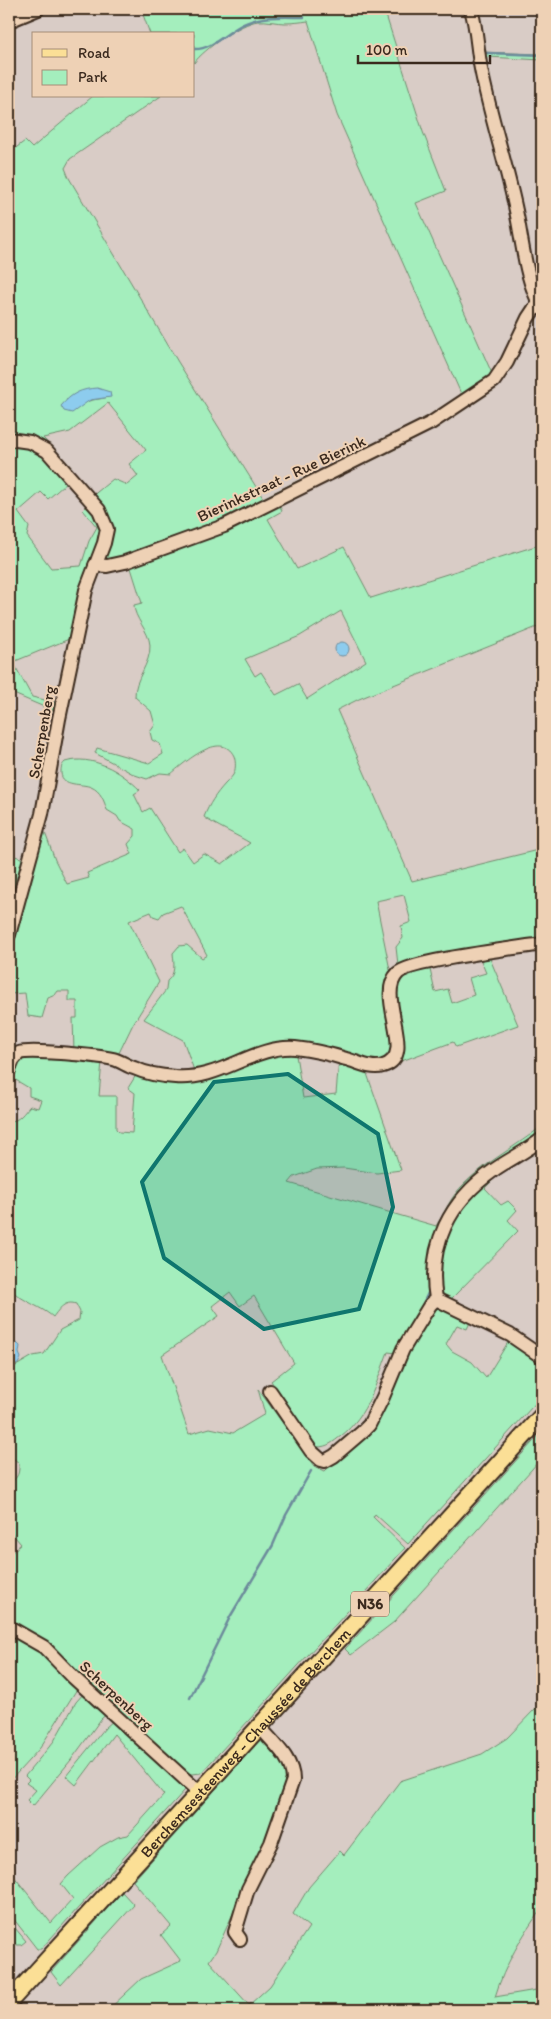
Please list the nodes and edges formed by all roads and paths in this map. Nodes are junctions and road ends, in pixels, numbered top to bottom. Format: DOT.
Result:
graph roads {
  1 [pos="38,9"];
  2 [pos="471,9"];
  3 [pos="9,21"];
  4 [pos="541,306"];
  5 [pos="9,439"];
  6 [pos="95,565"];
  7 [pos="9,935"];
  8 [pos="542,944"];
  9 [pos="12,1051"];
  10 [pos="9,1070"];
  11 [pos="542,1138"];
  12 [pos="436,1299"];
  13 [pos="542,1357"];
  14 [pos="270,1392"];
  15 [pos="542,1416"];
  16 [pos="9,1628"];
  17 [pos="259,1726"];
  18 [pos="199,1792"];
  19 [pos="240,1939"];
  20 [pos="9,2002"];
  1 -- 3 [label="street"];
  2 -- 4 [label="street"];
  4 -- 6 [label="street, Bierinkstraat - Rue Bierink"];
  5 -- 6 [label="street"];
  6 -- 7 [label="street, Scherpenberg"];
  8 -- 9 [label="street"];
  9 -- 10 [label="street"];
  11 -- 12 [label="street"];
  12 -- 13 [label="street"];
  12 -- 14 [label="street"];
  15 -- 17 [label="main road, Berchemsesteenweg - Chaussée de Berchem / N36"];
  16 -- 18 [label="street, Scherpenberg"];
  17 -- 18 [label="main road, Berchemsesteenweg - Chaussée de Berchem / N36"];
  17 -- 19 [label="street"];
  18 -- 20 [label="main road, Berchemsesteenweg - Chaussée de Berchem / N36"];
}
